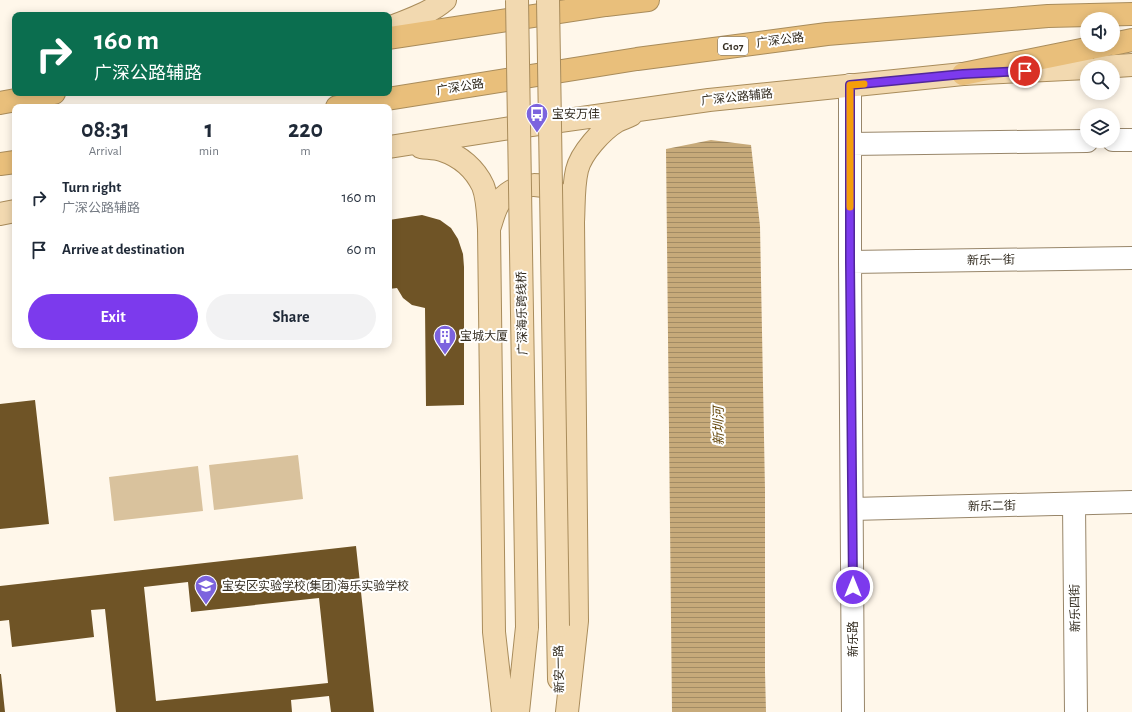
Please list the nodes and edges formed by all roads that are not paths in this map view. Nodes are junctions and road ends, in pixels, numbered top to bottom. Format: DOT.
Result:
graph roads {
  1 [pos="445,0"];
  2 [pos="517,0"];
  3 [pos="548,0"];
  4 [pos="648,0"];
  5 [pos="1132,14"];
  6 [pos="392,27"];
  7 [pos="392,38"];
  8 [pos="1132,40"];
  9 [pos="1120,43"];
  10 [pos="1080,50"];
  11 [pos="1120,66"];
  12 [pos="1132,66"];
  13 [pos="1080,68"];
  14 [pos="963,74"];
  15 [pos="850,85"];
  16 [pos="36,96"];
  17 [pos="0,102"];
  18 [pos="354,104"];
  19 [pos="650,108"];
  20 [pos="1120,140"];
  21 [pos="1132,140"];
  22 [pos="1080,141"];
  23 [pos="850,144"];
  24 [pos="399,146"];
  25 [pos="12,162"];
  26 [pos="0,164"];
  27 [pos="12,212"];
  28 [pos="0,214"];
  29 [pos="573,222"];
  30 [pos="489,229"];
  31 [pos="1132,258"];
  32 [pos="850,262"];
  33 [pos="1132,502"];
  34 [pos="1074,504"];
  35 [pos="852,509"];
  36 [pos="503,712"];
  37 [pos="518,712"];
  38 [pos="559,712"];
  39 [pos="567,712"];
  40 [pos="853,712"];
  41 [pos="1076,712"];
  1 -- 6 [label="main road"];
  2 -- 37 [label="main road, 广深海乐跨线桥, bridge"];
  3 -- 38 [label="main road, 新安一路, bridge"];
  4 -- 7 [label="highway"];
  5 -- 18 [label="highway, 广深公路 / G107"];
  8 -- 9 [label="highway"];
  10 -- 14 [label="highway"];
  11 -- 12 [label="main road"];
  13 -- 14 [label="main road, 广深公路辅路"];
  14 -- 15 [label="main road, 广深公路辅路"];
  15 -- 19 [label="main road, 广深公路辅路"];
  15 -- 23 [label="street, 新乐路"];
  16 -- 17 [label="highway"];
  19 -- 24 [label="main road, 广深公路辅路"];
  19 -- 29 [label="main road"];
  20 -- 21 [label="street"];
  22 -- 23 [label="street"];
  23 -- 32 [label="street, 新乐路"];
  24 -- 30 [label="main road"];
  25 -- 26 [label="highway"];
  27 -- 28 [label="main road"];
  29 -- 30 [label="main road"];
  29 -- 39 [label="main road"];
  30 -- 36 [label="main road"];
  31 -- 32 [label="street, 新乐一街"];
  32 -- 35 [label="street, 新乐路"];
  33 -- 34 [label="street, 新乐二街"];
  34 -- 35 [label="street, 新乐二街"];
  34 -- 41 [label="street, 新乐四街"];
  35 -- 40 [label="street, 新乐路"];
}
